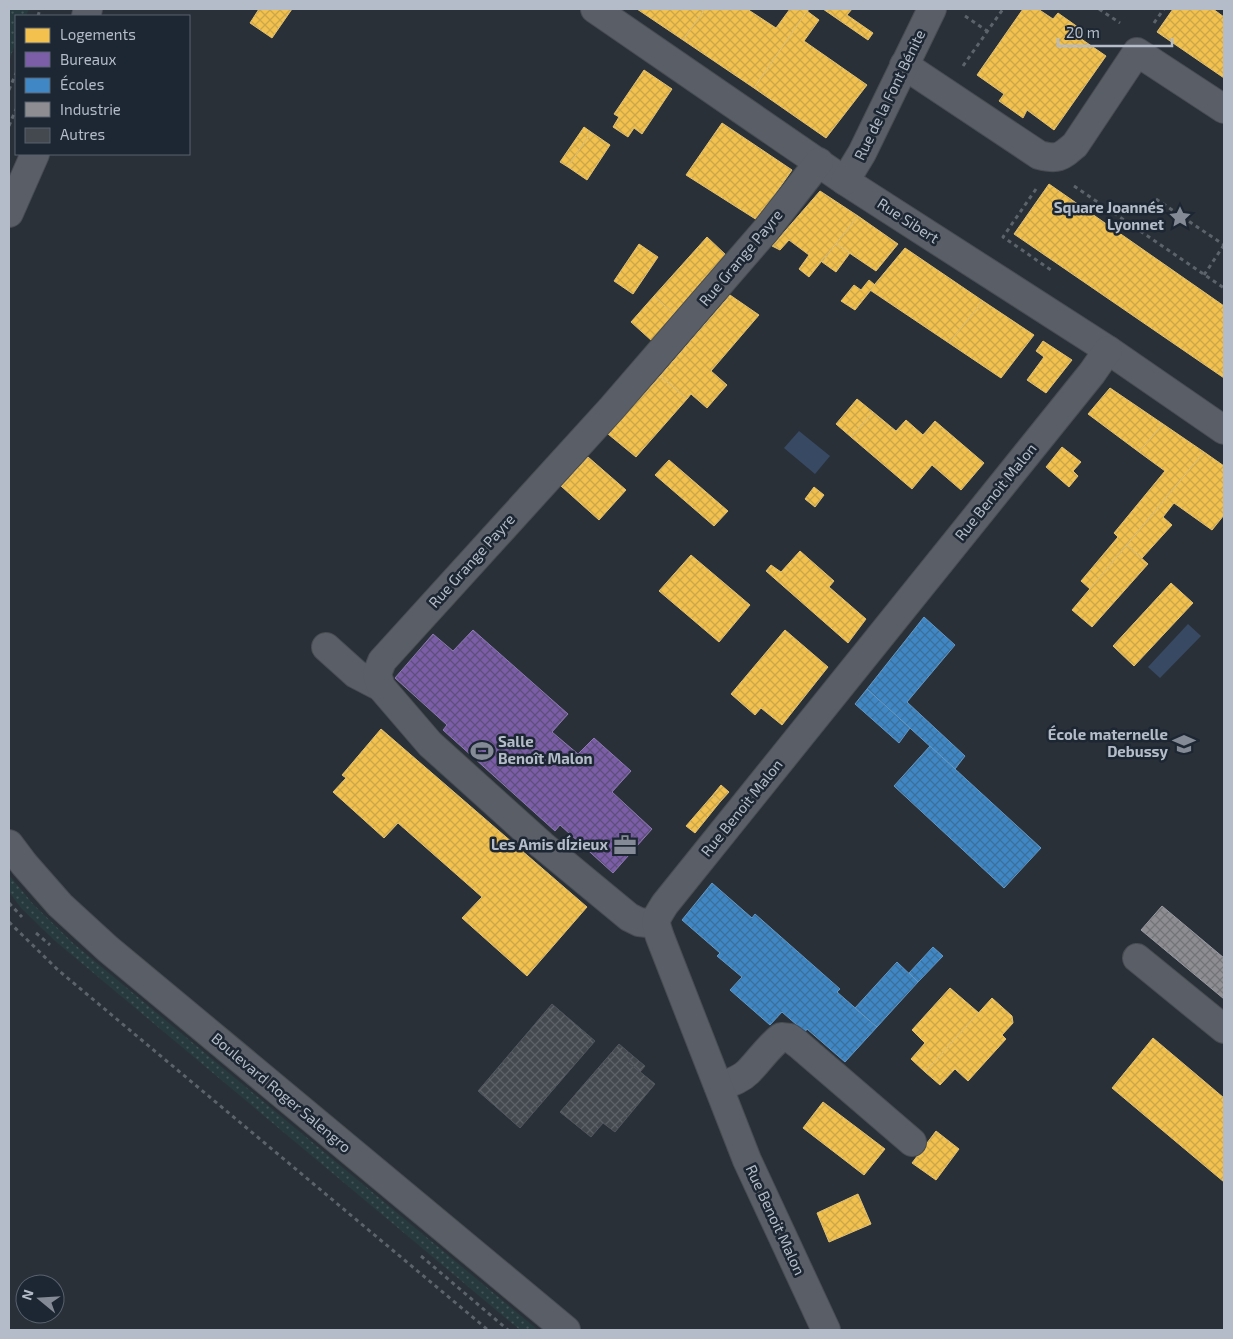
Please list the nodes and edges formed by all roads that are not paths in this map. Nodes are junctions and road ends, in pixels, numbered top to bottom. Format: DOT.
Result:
graph roads {
  1 [pos="595,9"];
  2 [pos="932,9"];
  3 [pos="904,65"];
  4 [pos="1224,109"];
  5 [pos="36,155"];
  6 [pos="820,162"];
  7 [pos="846,180"];
  8 [pos="9,213"];
  9 [pos="1108,350"];
  10 [pos="1224,430"];
  11 [pos="326,647"];
  12 [pos="381,687"];
  13 [pos="9,844"];
  14 [pos="656,924"];
  15 [pos="1137,958"];
  16 [pos="1224,1029"];
  17 [pos="719,1087"];
  18 [pos="912,1142"];
  19 [pos="566,1330"];
  20 [pos="826,1330"];
  1 -- 6 [label="street, Rue Sibert"];
  2 -- 3 [label="street, Rue de la Font Bénite"];
  3 -- 4 [label="street"];
  3 -- 7 [label="street, Rue de la Font Bénite"];
  5 -- 8 [label="street"];
  6 -- 7 [label="street, Rue Sibert"];
  6 -- 12 [label="street, Rue Grange Payre"];
  7 -- 9 [label="street, Rue Sibert"];
  9 -- 10 [label="street, Rue Sibert"];
  9 -- 14 [label="street, Rue Benoit Malon"];
  11 -- 12 [label="street"];
  12 -- 14 [label="street"];
  13 -- 19 [label="street, Boulevard Roger Salengro"];
  14 -- 17 [label="street, Rue Benoit Malon"];
  15 -- 16 [label="street"];
  17 -- 18 [label="street"];
  17 -- 20 [label="street, Rue Benoit Malon"];
}
